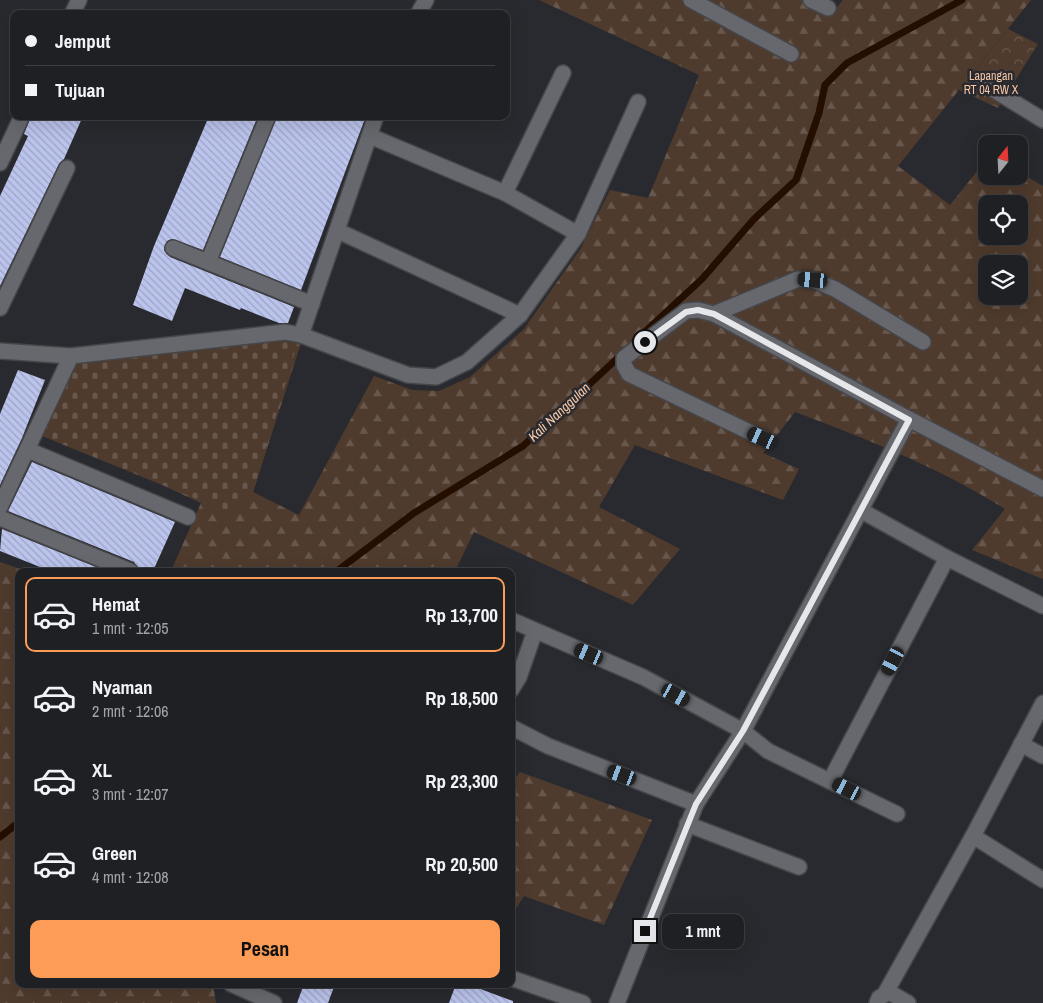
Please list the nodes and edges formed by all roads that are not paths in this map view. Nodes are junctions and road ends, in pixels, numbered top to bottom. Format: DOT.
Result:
graph roads {
  1 [pos="691,0"];
  2 [pos="811,0"];
  3 [pos="828,8"];
  4 [pos="791,54"];
  5 [pos="563,73"];
  6 [pos="981,82"];
  7 [pos="638,102"];
  8 [pos="20,120"];
  9 [pos="266,120"];
  10 [pos="375,120"];
  11 [pos="1043,120"];
  12 [pos="370,136"];
  13 [pos="0,163"];
  14 [pos="66,168"];
  15 [pos="505,193"];
  16 [pos="338,231"];
  17 [pos="578,234"];
  18 [pos="173,248"];
  19 [pos="208,262"];
  20 [pos="312,304"];
  21 [pos="0,308"];
  22 [pos="714,314"];
  23 [pos="520,315"];
  24 [pos="301,335"];
  25 [pos="924,342"];
  26 [pos="0,351"];
  27 [pos="71,356"];
  28 [pos="909,420"];
  29 [pos="762,438"];
  30 [pos="28,450"];
  31 [pos="1043,488"];
  32 [pos="0,507"];
  33 [pos="860,510"];
  34 [pos="188,517"];
  35 [pos="0,518"];
  36 [pos="947,558"];
  37 [pos="123,568"];
  38 [pos="1043,606"];
  39 [pos="515,622"];
  40 [pos="535,631"];
  41 [pos="515,683"];
  42 [pos="1043,703"];
  43 [pos="515,729"];
  44 [pos="743,731"];
  45 [pos="1021,744"];
  46 [pos="1043,756"];
  47 [pos="830,781"];
  48 [pos="696,804"];
  49 [pos="897,814"];
  50 [pos="687,824"];
  51 [pos="973,836"];
  52 [pos="799,866"];
  53 [pos="1043,880"];
  54 [pos="515,979"];
  55 [pos="240,988"];
  56 [pos="881,998"];
  57 [pos="274,1003"];
  58 [pos="583,1003"];
  59 [pos="617,1003"];
  60 [pos="908,1003"];
  1 -- 4 [label="street"];
  2 -- 3 [label="street"];
  5 -- 15 [label="street"];
  6 -- 11 [label="street"];
  7 -- 17 [label="street"];
  8 -- 13 [label="street"];
  9 -- 19 [label="street"];
  10 -- 12 [label="street"];
  12 -- 15 [label="street"];
  12 -- 16 [label="street"];
  14 -- 21 [label="street"];
  15 -- 17 [label="street"];
  16 -- 20 [label="street"];
  16 -- 23 [label="street"];
  17 -- 23 [label="street"];
  18 -- 19 [label="street"];
  19 -- 20 [label="street"];
  20 -- 24 [label="street"];
  22 -- 25 [label="street"];
  22 -- 28 [label="street"];
  22 -- 29 [label="street"];
  23 -- 24 [label="street"];
  24 -- 27 [label="street"];
  26 -- 27 [label="street"];
  27 -- 30 [label="street"];
  28 -- 31 [label="street"];
  28 -- 33 [label="street"];
  30 -- 32 [label="street"];
  30 -- 34 [label="street"];
  33 -- 36 [label="street"];
  33 -- 44 [label="street"];
  35 -- 37 [label="street"];
  36 -- 38 [label="street"];
  36 -- 47 [label="street"];
  39 -- 40 [label="street"];
  40 -- 41 [label="street"];
  40 -- 44 [label="street"];
  42 -- 45 [label="street"];
  43 -- 48 [label="street"];
  44 -- 47 [label="street"];
  44 -- 48 [label="street"];
  45 -- 46 [label="street"];
  45 -- 51 [label="street"];
  47 -- 49 [label="street"];
  48 -- 50 [label="street"];
  50 -- 52 [label="street"];
  50 -- 59 [label="street"];
  51 -- 53 [label="street"];
  51 -- 56 [label="street"];
  54 -- 58 [label="street"];
  55 -- 57 [label="street"];
  56 -- 60 [label="street"];
}
